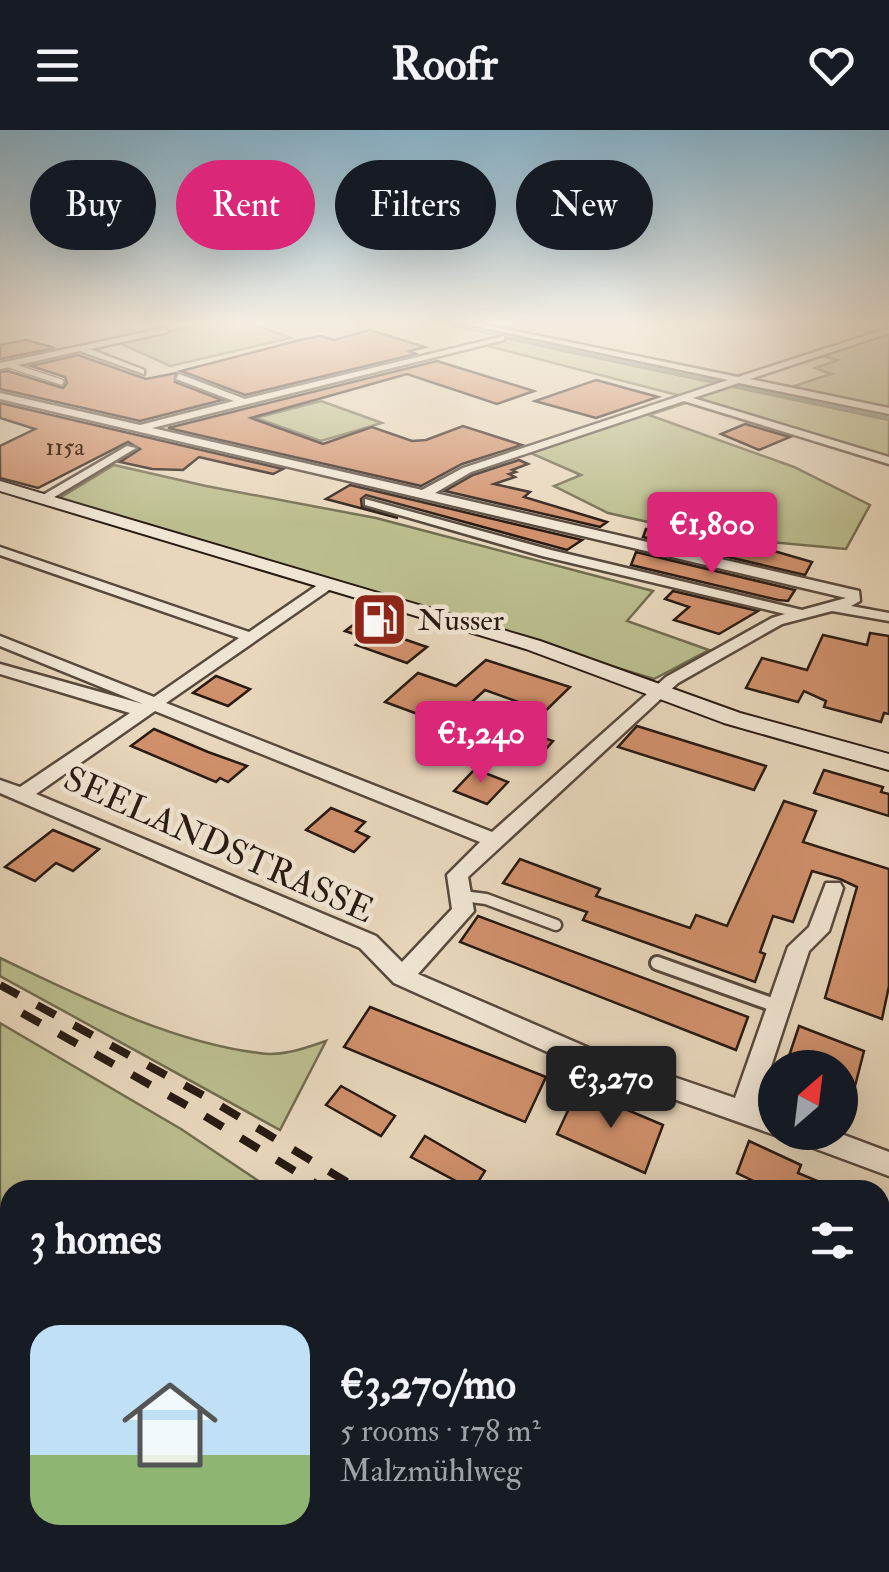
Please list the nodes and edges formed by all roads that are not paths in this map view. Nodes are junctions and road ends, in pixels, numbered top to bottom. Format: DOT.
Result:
graph roads {
  1 [pos="210,389"];
  2 [pos="294,389"];
  3 [pos="708,389"];
  4 [pos="769,389"];
  5 [pos="0,396"];
  6 [pos="683,398"];
  7 [pos="243,402"];
  8 [pos="889,411"];
  9 [pos="140,428"];
  10 [pos="131,448"];
  11 [pos="889,461"];
  12 [pos="0,486"];
  13 [pos="421,496"];
  14 [pos="42,499"];
  15 [pos="369,502"];
  16 [pos="0,551"];
  17 [pos="327,585"];
  18 [pos="827,606"];
  19 [pos="797,613"];
  20 [pos="889,616"];
  21 [pos="250,637"];
  22 [pos="0,642"];
  23 [pos="0,669"];
  24 [pos="656,692"];
  25 [pos="150,706"];
  26 [pos="889,762"];
  27 [pos="0,786"];
  28 [pos="23,794"];
  29 [pos="493,840"];
  30 [pos="833,888"];
  31 [pos="463,896"];
  32 [pos="556,925"];
  33 [pos="657,963"];
  34 [pos="402,977"];
  35 [pos="776,1006"];
  36 [pos="743,1112"];
  37 [pos="758,1117"];
  38 [pos="850,1150"];
  39 [pos="889,1164"];
  1 -- 7 [label="street"];
  2 -- 7 [label="street"];
  3 -- 6 [label="street"];
  4 -- 8 [label="street"];
  5 -- 9 [label="street"];
  6 -- 11 [label="street"];
  6 -- 13 [label="street"];
  7 -- 9 [label="street"];
  9 -- 13 [label="street"];
  10 -- 14 [label="street"];
  12 -- 14 [label="street"];
  13 -- 18 [label="street"];
  14 -- 17 [label="street"];
  15 -- 19 [label="street"];
  16 -- 21 [label="street"];
  17 -- 21 [label="street"];
  17 -- 24 [label="street"];
  18 -- 19 [label="street"];
  18 -- 20 [label="street"];
  19 -- 24 [label="street"];
  21 -- 25 [label="street"];
  22 -- 25 [label="street"];
  23 -- 25 [label="street"];
  24 -- 26 [label="street"];
  24 -- 29 [label="street"];
  25 -- 28 [label="street"];
  25 -- 29 [label="street"];
  27 -- 28 [label="street, SEELANDSTRASSE"];
  28 -- 34 [label="street, SEELANDSTRASSE"];
  29 -- 31 [label="street"];
  30 -- 35 [label="street"];
  31 -- 32 [label="lane"];
  31 -- 34 [label="street"];
  33 -- 35 [label="lane"];
  34 -- 36 [label="street"];
  35 -- 36 [label="street"];
  36 -- 37 [label="street"];
  38 -- 39 [label="street"];
}
